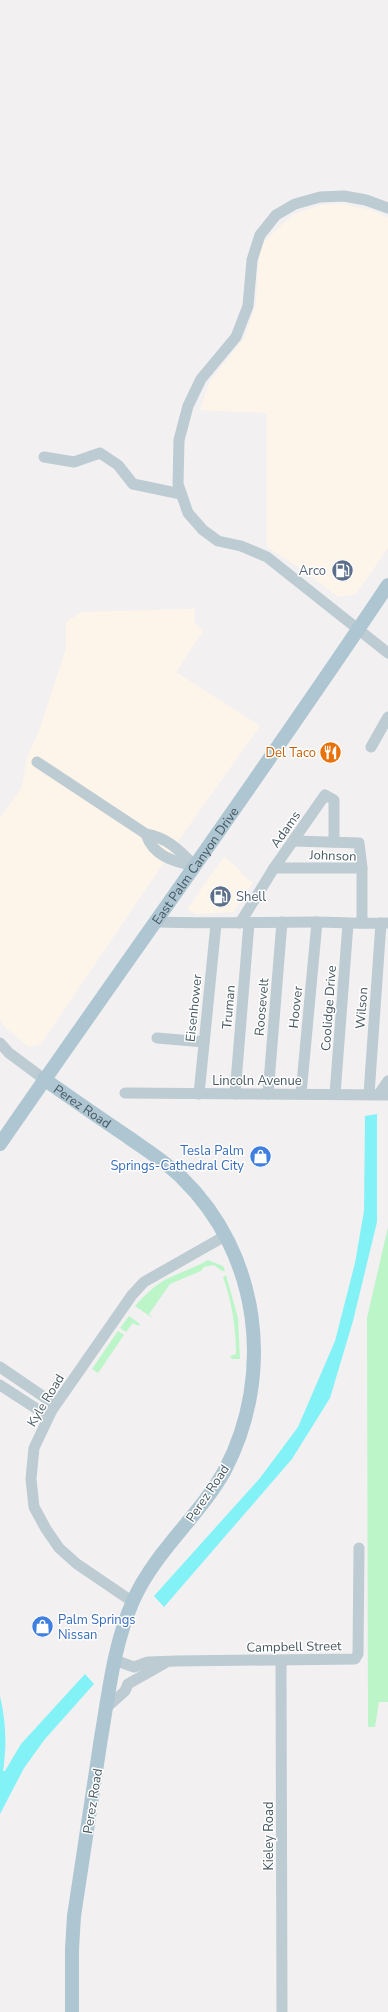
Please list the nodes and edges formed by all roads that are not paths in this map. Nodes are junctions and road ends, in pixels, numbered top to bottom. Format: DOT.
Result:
graph roads {
  1 [pos="388,208"];
  2 [pos="44,457"];
  3 [pos="181,494"];
  4 [pos="388,585"];
  5 [pos="358,630"];
  6 [pos="388,653"];
  7 [pos="388,717"];
  8 [pos="371,747"];
  9 [pos="37,762"];
  10 [pos="294,841"];
  11 [pos="334,842"];
  12 [pos="195,866"];
  13 [pos="274,868"];
  14 [pos="362,868"];
  15 [pos="156,922"];
  16 [pos="282,922"];
  17 [pos="317,922"];
  18 [pos="244,923"];
  19 [pos="362,923"];
  20 [pos="384,923"];
  21 [pos="216,924"];
  22 [pos="348,924"];
  23 [pos="157,1038"];
  24 [pos="204,1042"];
  25 [pos="0,1043"];
  26 [pos="44,1079"];
  27 [pos="388,1081"];
  28 [pos="125,1093"];
  29 [pos="199,1094"];
  30 [pos="235,1094"];
  31 [pos="268,1094"];
  32 [pos="301,1094"];
  33 [pos="335,1094"];
  34 [pos="379,1094"];
  35 [pos="0,1144"];
  36 [pos="225,1236"];
  37 [pos="0,1367"];
  38 [pos="0,1385"];
  39 [pos="52,1410"];
  40 [pos="359,1548"];
  41 [pos="133,1602"];
  42 [pos="114,1660"];
  43 [pos="169,1661"];
  44 [pos="281,1661"];
  45 [pos="106,1708"];
  46 [pos="72,2012"];
  47 [pos="282,2012"];
  1 -- 3 [label="street"];
  2 -- 3 [label="street"];
  3 -- 5 [label="street"];
  4 -- 5 [label="main road, East Palm Canyon Drive"];
  5 -- 6 [label="street"];
  5 -- 12 [label="main road, East Palm Canyon Drive"];
  7 -- 8 [label="street"];
  9 -- 12 [label="street"];
  10 -- 11 [label="street"];
  10 -- 11 [label="street, Adams"];
  10 -- 13 [label="street, Adams"];
  11 -- 14 [label="street"];
  12 -- 15 [label="main road, East Palm Canyon Drive"];
  13 -- 14 [label="street, Johnson"];
  13 -- 18 [label="street, Adams"];
  14 -- 19 [label="street, Johnson"];
  15 -- 21 [label="street"];
  15 -- 26 [label="main road, East Palm Canyon Drive"];
  16 -- 17 [label="street"];
  16 -- 18 [label="street"];
  16 -- 31 [label="street, Roosevelt"];
  17 -- 22 [label="street"];
  17 -- 32 [label="street, Hoover"];
  18 -- 21 [label="street"];
  18 -- 30 [label="street, Truman"];
  19 -- 20 [label="street"];
  19 -- 22 [label="street"];
  20 -- 34 [label="street, Wilson"];
  21 -- 24 [label="street, Eisenhower"];
  22 -- 33 [label="street, Coolidge Drive"];
  23 -- 24 [label="street"];
  24 -- 29 [label="street, Eisenhower"];
  25 -- 26 [label="street, Perez Road"];
  26 -- 35 [label="main road, East Palm Canyon Drive"];
  26 -- 36 [label="main road, Perez Road"];
  27 -- 34 [label="street"];
  28 -- 29 [label="street, Lincoln Avenue"];
  29 -- 30 [label="street, Lincoln Avenue"];
  30 -- 31 [label="street, Lincoln Avenue"];
  31 -- 32 [label="street, Lincoln Avenue"];
  32 -- 33 [label="street, Lincoln Avenue"];
  33 -- 34 [label="street, Lincoln Avenue"];
  36 -- 39 [label="street, Kyle Road"];
  36 -- 41 [label="main road, Perez Road"];
  37 -- 39 [label="street"];
  38 -- 39 [label="street"];
  39 -- 41 [label="street, Kyle Road"];
  40 -- 44 [label="street, Campbell Street"];
  41 -- 42 [label="main road, Perez Road"];
  42 -- 43 [label="street, Campbell Street"];
  42 -- 45 [label="main road, Perez Road"];
  43 -- 44 [label="street, Campbell Street"];
  43 -- 45 [label="street, Campbell Street"];
  44 -- 47 [label="street, Kieley Road"];
  45 -- 46 [label="main road, Perez Road"];
}
